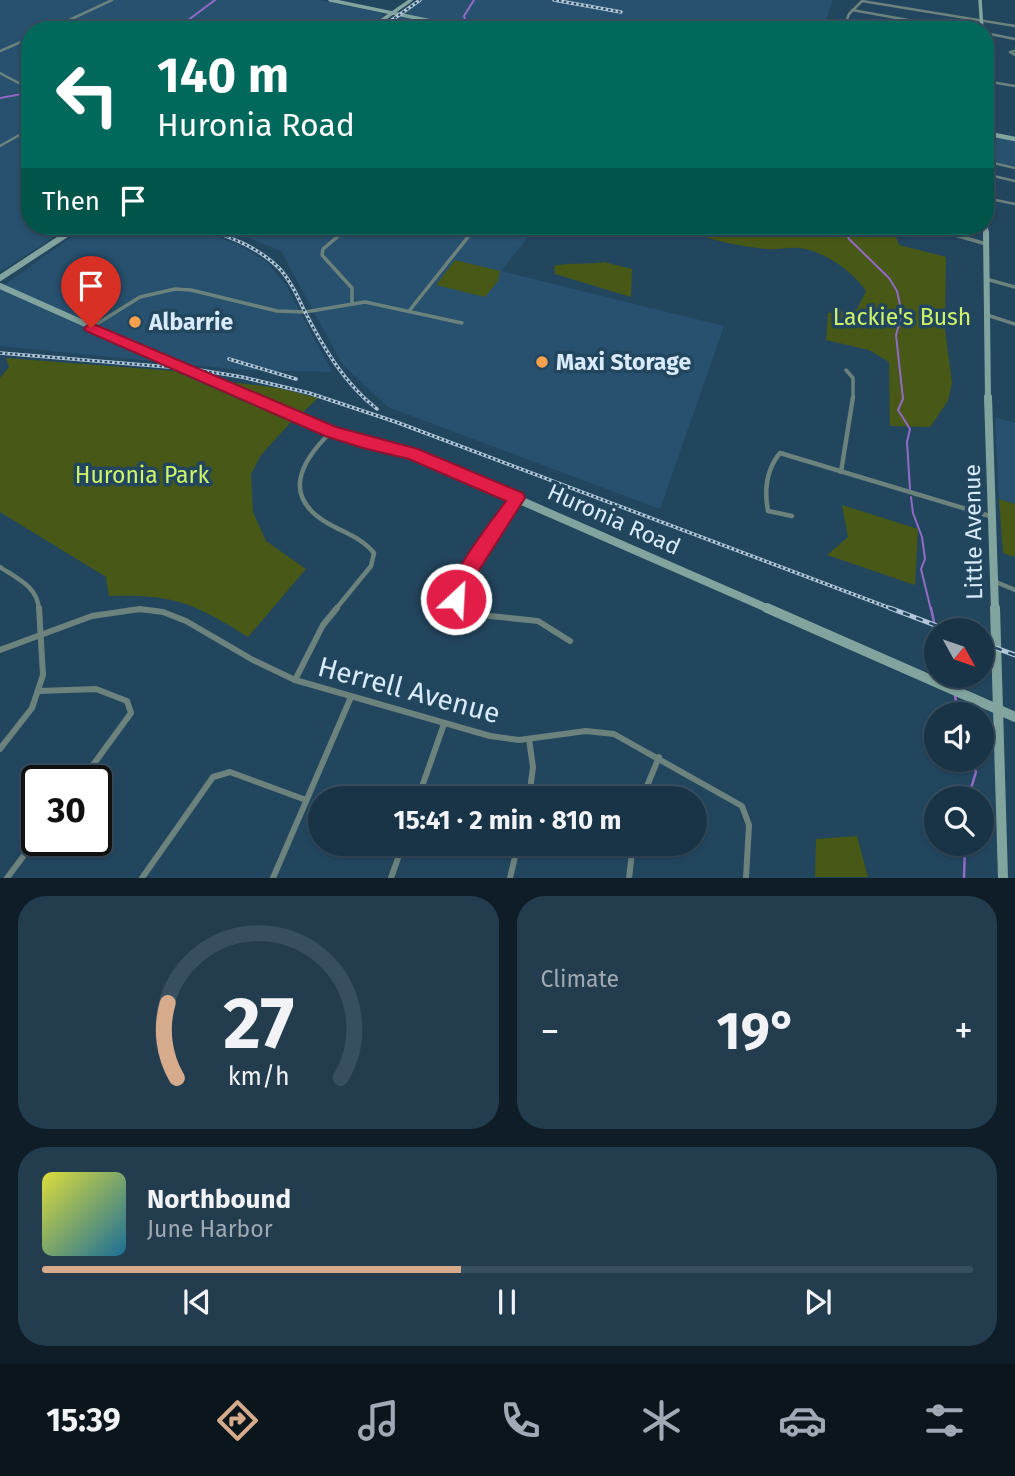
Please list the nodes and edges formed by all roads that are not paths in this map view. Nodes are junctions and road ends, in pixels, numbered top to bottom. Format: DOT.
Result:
graph roads {
  1 [pos="112,0"];
  2 [pos="330,0"];
  3 [pos="411,0"];
  4 [pos="980,0"];
  5 [pos="852,10"];
  6 [pos="392,13"];
  7 [pos="981,20"];
  8 [pos="67,21"];
  9 [pos="381,21"];
  10 [pos="431,21"];
  11 [pos="845,21"];
  12 [pos="914,21"];
  13 [pos="987,21"];
  14 [pos="994,22"];
  15 [pos="1015,26"];
  16 [pos="994,34"];
  17 [pos="1015,38"];
  18 [pos="21,42"];
  19 [pos="0,51"];
  20 [pos="0,73"];
  21 [pos="994,82"];
  22 [pos="21,84"];
  23 [pos="1015,86"];
  24 [pos="21,134"];
  25 [pos="994,135"];
  26 [pos="1015,139"];
  27 [pos="0,145"];
  28 [pos="994,163"];
  29 [pos="1015,168"];
  30 [pos="994,176"];
  31 [pos="1015,181"];
  32 [pos="994,200"];
  33 [pos="1015,204"];
  34 [pos="65,235"];
  35 [pos="339,235"];
  36 [pos="470,235"];
  37 [pos="952,235"];
  38 [pos="986,235"];
  39 [pos="986,244"];
  40 [pos="0,278"];
  41 [pos="986,279"];
  42 [pos="0,286"];
  43 [pos="1015,286"];
  44 [pos="352,303"];
  45 [pos="409,311"];
  46 [pos="988,316"];
  47 [pos="462,323"];
  48 [pos="1015,324"];
  49 [pos="91,328"];
  50 [pos="846,370"];
  51 [pos="331,432"];
  52 [pos="841,472"];
  53 [pos="517,498"];
  54 [pos="792,516"];
  55 [pos="993,517"];
  56 [pos="0,567"];
  57 [pos="995,582"];
  58 [pos="1015,590"];
  59 [pos="40,636"];
  60 [pos="570,641"];
  61 [pos="0,650"];
  62 [pos="295,680"];
  63 [pos="39,691"];
  64 [pos="351,697"];
  65 [pos="998,710"];
  66 [pos="1015,717"];
  67 [pos="444,724"];
  68 [pos="529,739"];
  69 [pos="0,749"];
  70 [pos="659,757"];
  71 [pos="93,765"];
  72 [pos="422,786"];
  73 [pos="531,786"];
  74 [pos="647,786"];
  75 [pos="306,800"];
  76 [pos="23,856"];
  77 [pos="399,856"];
  78 [pos="515,856"];
  79 [pos="632,856"];
  80 [pos="6,877"];
  81 [pos="142,877"];
  82 [pos="272,877"];
  83 [pos="391,877"];
  84 [pos="510,877"];
  85 [pos="629,877"];
  86 [pos="747,877"];
  87 [pos="1003,877"];
  1 -- 8 [label="street"];
  2 -- 6 [label="street"];
  3 -- 6 [label="street"];
  4 -- 7 [label="street"];
  5 -- 7 [label="street"];
  5 -- 11 [label="street"];
  5 -- 12 [label="street"];
  6 -- 9 [label="street"];
  6 -- 10 [label="street"];
  7 -- 13 [label="street"];
  14 -- 15 [label="street"];
  16 -- 17 [label="street"];
  18 -- 19 [label="street"];
  20 -- 22 [label="street"];
  21 -- 23 [label="street"];
  24 -- 27 [label="street"];
  25 -- 26 [label="street"];
  28 -- 29 [label="street"];
  30 -- 31 [label="street"];
  32 -- 33 [label="street"];
  34 -- 40 [label="street"];
  35 -- 44 [label="street"];
  36 -- 45 [label="street"];
  37 -- 39 [label="street"];
  38 -- 39 [label="street, Little Avenue"];
  39 -- 41 [label="street, Little Avenue"];
  41 -- 43 [label="street"];
  41 -- 46 [label="street, Little Avenue"];
  42 -- 49 [label="street, Huronia Road"];
  44 -- 45 [label="street"];
  44 -- 49 [label="street"];
  45 -- 47 [label="street"];
  46 -- 48 [label="street"];
  46 -- 55 [label="street, Little Avenue"];
  49 -- 51 [label="street, Huronia Road"];
  50 -- 52 [label="street"];
  51 -- 53 [label="street, Huronia Road"];
  51 -- 62 [label="street, Herrell Avenue"];
  52 -- 54 [label="street"];
  52 -- 55 [label="street"];
  53 -- 60 [label="street"];
  53 -- 65 [label="street, Huronia Road"];
  55 -- 57 [label="street, Little Avenue"];
  56 -- 59 [label="street"];
  57 -- 58 [label="street"];
  57 -- 65 [label="street, Little Avenue"];
  59 -- 61 [label="street"];
  59 -- 62 [label="street"];
  59 -- 63 [label="street"];
  62 -- 64 [label="street, Herrell Avenue"];
  63 -- 69 [label="street"];
  63 -- 71 [label="street"];
  64 -- 67 [label="street, Herrell Avenue"];
  64 -- 75 [label="street"];
  65 -- 66 [label="street, Huronia Road"];
  65 -- 87 [label="street, Little Avenue"];
  67 -- 68 [label="street, Herrell Avenue"];
  67 -- 72 [label="street"];
  68 -- 70 [label="street, Herrell Avenue"];
  68 -- 73 [label="street"];
  70 -- 74 [label="street"];
  70 -- 86 [label="street, Herrell Avenue"];
  75 -- 81 [label="street"];
  75 -- 82 [label="street"];
  76 -- 80 [label="street"];
  77 -- 83 [label="street"];
  78 -- 84 [label="street"];
  79 -- 85 [label="street"];
}
